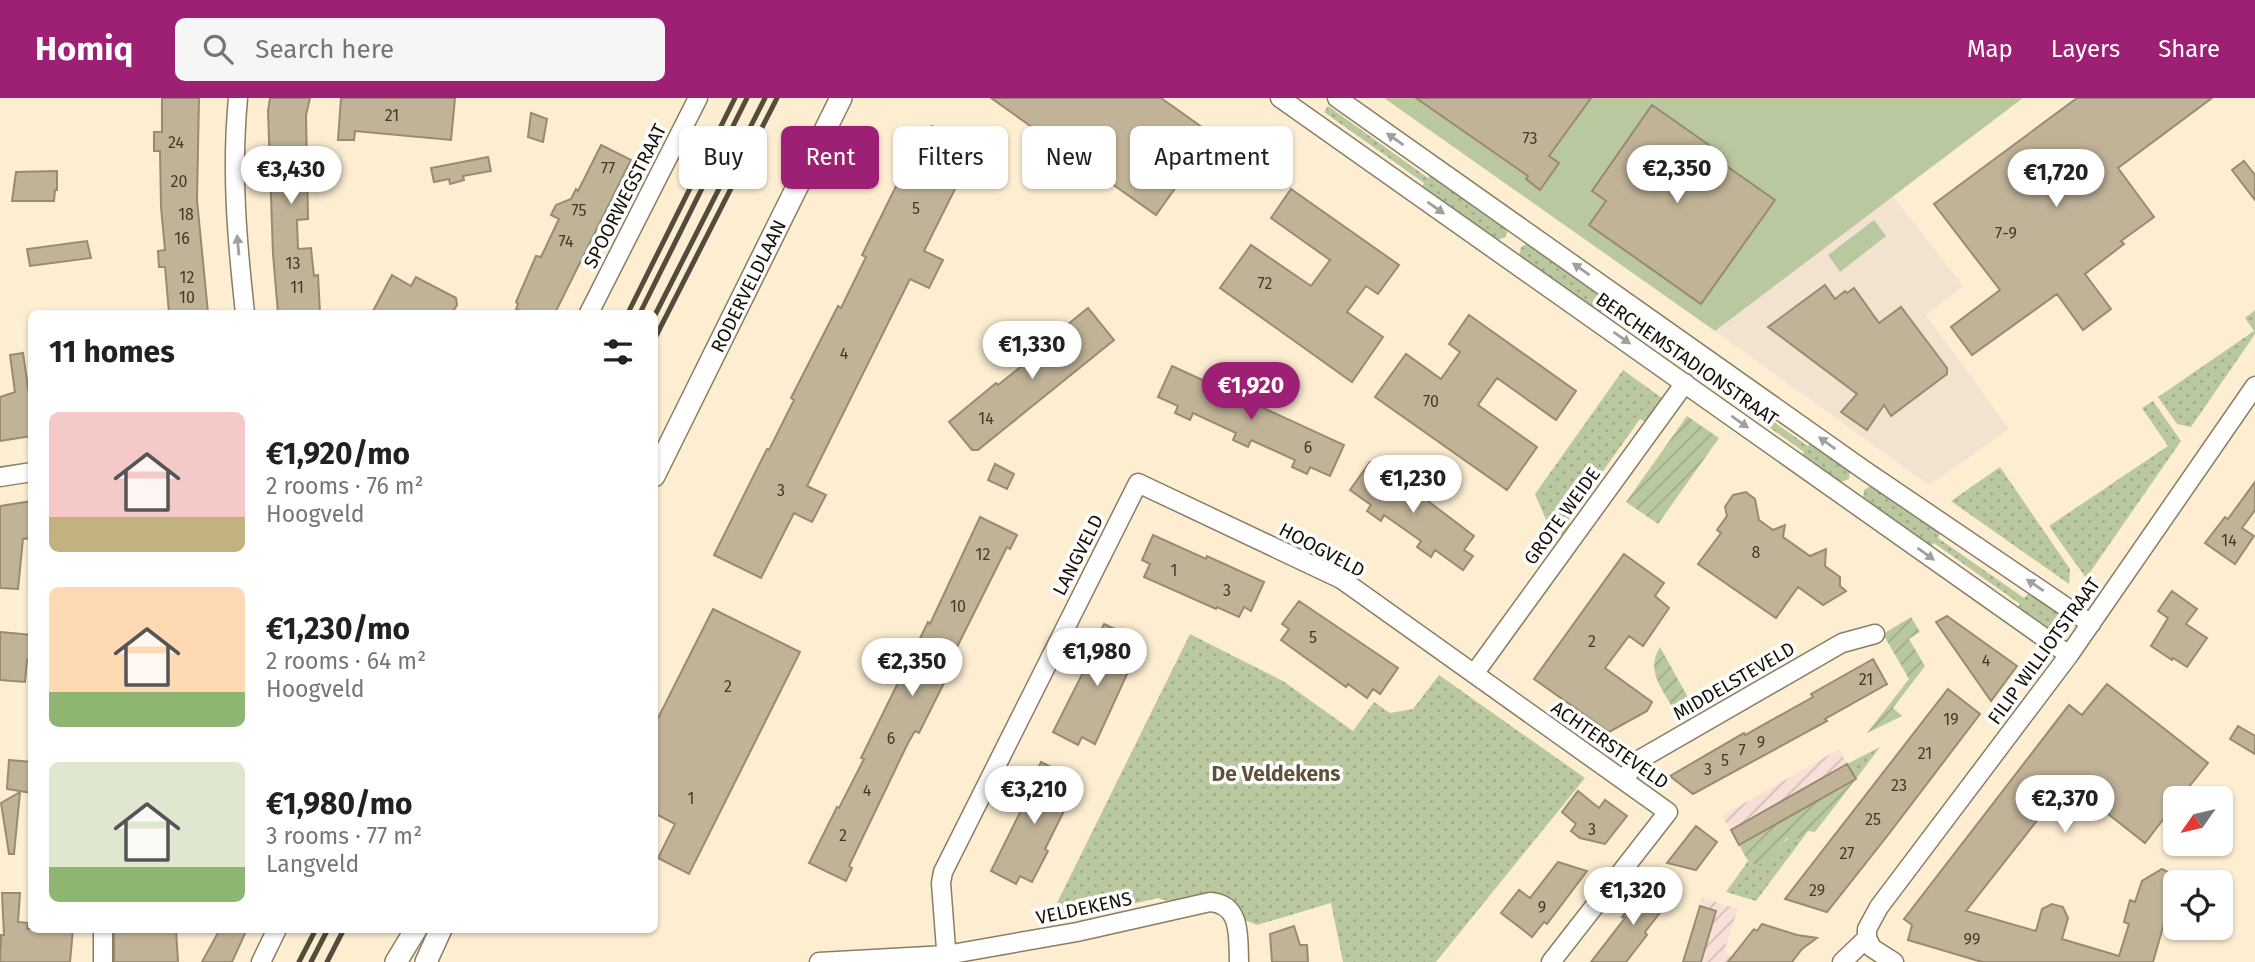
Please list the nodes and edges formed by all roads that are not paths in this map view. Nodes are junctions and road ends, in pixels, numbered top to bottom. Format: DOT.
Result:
graph roads {
  1 [pos="237,98"];
  2 [pos="698,98"];
  3 [pos="841,98"];
  4 [pos="1280,98"];
  5 [pos="1337,98"];
  6 [pos="1523,229"];
  7 [pos="1504,256"];
  8 [pos="245,310"];
  9 [pos="591,310"];
  10 [pos="1685,383"];
  11 [pos="2255,386"];
  12 [pos="658,468"];
  13 [pos="1864,470"];
  14 [pos="28,473"];
  15 [pos="0,477"];
  16 [pos="1138,483"];
  17 [pos="1846,496"];
  18 [pos="2091,624"];
  19 [pos="1875,634"];
  20 [pos="2068,655"];
  21 [pos="1474,674"];
  22 [pos="1624,780"];
  23 [pos="103,933"];
  24 [pos="275,933"];
  25 [pos="414,933"];
  26 [pos="439,933"];
  27 [pos="1867,939"];
  28 [pos="944,960"];
  29 [pos="103,962"];
  30 [pos="261,962"];
  31 [pos="396,962"];
  32 [pos="426,962"];
  33 [pos="819,962"];
  34 [pos="1239,962"];
  35 [pos="1551,962"];
  36 [pos="1842,962"];
  37 [pos="1894,962"];
  8 -- 1 [label="street, one-way"];
  2 -- 9 [label="street, SPOORWEGSTRAAT"];
  3 -- 12 [label="street, RODERVELDLAAN"];
  4 -- 7 [label="street, BERCHEMSTADIONSTRAAT, one-way"];
  6 -- 5 [label="street, BERCHEMSTADIONSTRAAT, one-way"];
  6 -- 7 [label="street"];
  13 -- 6 [label="street, BERCHEMSTADIONSTRAAT, one-way"];
  7 -- 10 [label="street, BERCHEMSTADIONSTRAAT, one-way"];
  10 -- 17 [label="street, BERCHEMSTADIONSTRAAT, one-way"];
  10 -- 21 [label="street, GROTE WEIDE"];
  11 -- 18 [label="street, FILIP WILLIOTSTRAAT"];
  13 -- 17 [label="street"];
  18 -- 13 [label="street, BERCHEMSTADIONSTRAAT, one-way"];
  14 -- 15 [label="street"];
  16 -- 21 [label="street, HOOGVELD"];
  16 -- 28 [label="street, LANGVELD"];
  17 -- 20 [label="street, BERCHEMSTADIONSTRAAT, one-way"];
  18 -- 20 [label="street, FILIP WILLIOTSTRAAT"];
  19 -- 22 [label="street, MIDDELSTEVELD"];
  20 -- 27 [label="street, FILIP WILLIOTSTRAAT"];
  21 -- 22 [label="street, ACHTERSTEVELD"];
  22 -- 35 [label="street, ACHTERSTEVELD"];
  23 -- 29 [label="street"];
  24 -- 30 [label="street"];
  25 -- 31 [label="street"];
  26 -- 32 [label="street"];
  27 -- 36 [label="street"];
  27 -- 37 [label="street"];
  28 -- 33 [label="street, VELDEKENS"];
  28 -- 34 [label="street, VELDEKENS"];
}
